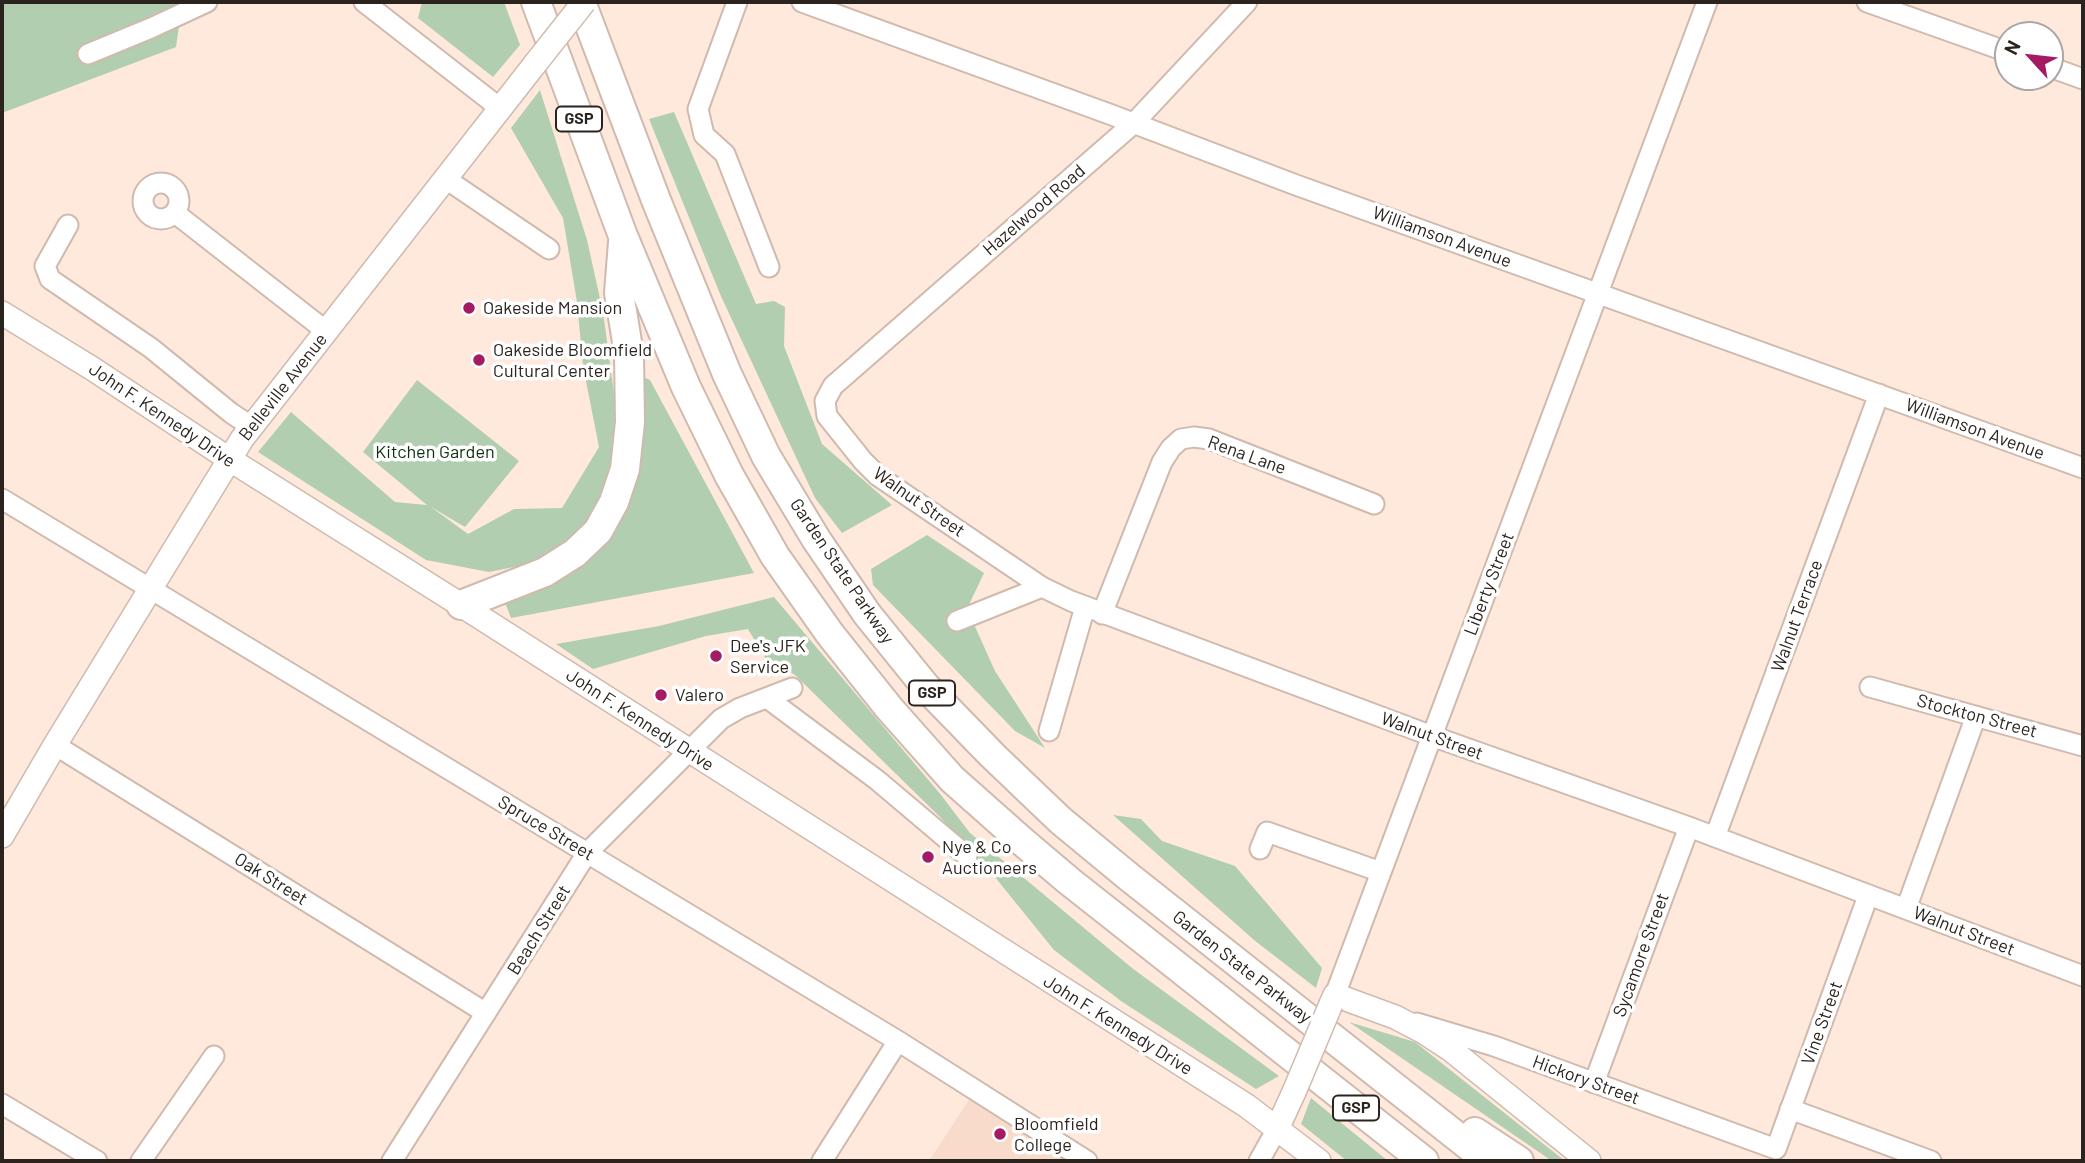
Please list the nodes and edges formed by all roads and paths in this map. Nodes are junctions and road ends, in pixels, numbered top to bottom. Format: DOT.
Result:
graph roads {
  1 [pos="206,2"];
  2 [pos="364,2"];
  3 [pos="536,2"];
  4 [pos="583,2"];
  5 [pos="737,2"];
  6 [pos="802,2"];
  7 [pos="1247,2"];
  8 [pos="1707,2"];
  9 [pos="1867,2"];
  10 [pos="1994,47"];
  11 [pos="88,54"];
  12 [pos="2064,72"];
  13 [pos="2083,79"];
  14 [pos="501,109"];
  15 [pos="1134,123"];
  16 [pos="446,179"];
  17 [pos="175,213"];
  18 [pos="68,225"];
  19 [pos="623,236"];
  20 [pos="549,250"];
  21 [pos="769,267"];
  22 [pos="1598,293"];
  23 [pos="2,313"];
  24 [pos="326,331"];
  25 [pos="1879,394"];
  26 [pos="827,416"];
  27 [pos="252,427"];
  28 [pos="229,460"];
  29 [pos="2083,468"];
  30 [pos="2,499"];
  31 [pos="1374,504"];
  32 [pos="1042,587"];
  33 [pos="150,589"];
  34 [pos="461,605"];
  35 [pos="1094,610"];
  36 [pos="957,621"];
  37 [pos="1870,687"];
  38 [pos="792,688"];
  39 [pos="767,698"];
  40 [pos="1976,716"];
  41 [pos="1049,731"];
  42 [pos="1432,736"];
  43 [pos="55,745"];
  44 [pos="2083,746"];
  45 [pos="688,751"];
  46 [pos="1689,827"];
  47 [pos="2,836"];
  48 [pos="1715,837"];
  49 [pos="1260,849"];
  50 [pos="587,853"];
  51 [pos="967,856"];
  52 [pos="1381,872"];
  53 [pos="1868,896"];
  54 [pos="1906,909"];
  55 [pos="2083,976"];
  56 [pos="1327,1008"];
  57 [pos="486,1013"];
  58 [pos="1395,1017"];
  59 [pos="898,1041"];
  60 [pos="1287,1054"];
  61 [pos="214,1056"];
  62 [pos="1594,1083"];
  63 [pos="2,1104"];
  64 [pos="1790,1109"];
  65 [pos="1277,1129"];
  66 [pos="1776,1150"];
  67 [pos="97,1161"];
  68 [pos="141,1161"];
  69 [pos="392,1161"];
  70 [pos="822,1161"];
  71 [pos="1087,1161"];
  72 [pos="1259,1161"];
  73 [pos="1319,1161"];
  74 [pos="1411,1161"];
  75 [pos="1424,1161"];
  76 [pos="1488,1161"];
  77 [pos="1519,1161"];
  78 [pos="1589,1161"];
  79 [pos="1931,1161"];
  1 -- 11 [label="street"];
  2 -- 14 [label="street"];
  3 -- 19 [label="highway, GSP"];
  4 -- 14 [label="main road, Belleville Avenue, bridge"];
  4 -- 56 [label="highway, Garden State Parkway / GSP"];
  5 -- 21 [label="street"];
  6 -- 15 [label="street, Williamson Avenue"];
  7 -- 15 [label="street, Hazelwood Road"];
  8 -- 22 [label="street, Liberty Street"];
  9 -- 10 [label="street"];
  12 -- 13 [label="street"];
  14 -- 16 [label="main road, Belleville Avenue"];
  15 -- 22 [label="street, Williamson Avenue"];
  15 -- 26 [label="street, Hazelwood Road"];
  16 -- 20 [label="street"];
  16 -- 24 [label="main road, Belleville Avenue"];
  17 -- 24 [label="street"];
  18 -- 27 [label="street"];
  19 -- 34 [label="highway"];
  19 -- 60 [label="highway, GSP"];
  22 -- 25 [label="street, Williamson Avenue"];
  22 -- 42 [label="street, Liberty Street"];
  23 -- 28 [label="main road, John F. Kennedy Drive"];
  24 -- 27 [label="main road, Belleville Avenue"];
  25 -- 29 [label="street, Williamson Avenue"];
  25 -- 48 [label="street, Walnut Terrace"];
  26 -- 32 [label="street, Walnut Street"];
  27 -- 28 [label="main road, Belleville Avenue"];
  28 -- 33 [label="main road, Belleville Avenue"];
  28 -- 34 [label="main road, John F. Kennedy Drive"];
  30 -- 33 [label="street, Spruce Street"];
  31 -- 35 [label="street, Rena Lane"];
  32 -- 35 [label="street, Walnut Street"];
  32 -- 36 [label="street"];
  33 -- 43 [label="main road, Belleville Avenue"];
  33 -- 50 [label="street, Spruce Street"];
  34 -- 45 [label="main road, John F. Kennedy Drive"];
  35 -- 41 [label="street"];
  35 -- 42 [label="street, Walnut Street"];
  37 -- 40 [label="street, Stockton Street"];
  38 -- 39 [label="street, Beach Street"];
  39 -- 45 [label="street, Beach Street"];
  39 -- 51 [label="street"];
  40 -- 44 [label="street, Stockton Street"];
  40 -- 54 [label="street"];
  42 -- 46 [label="street, Walnut Street"];
  42 -- 52 [label="street, Liberty Street"];
  43 -- 47 [label="main road, Belleville Avenue"];
  43 -- 57 [label="street, Oak Street"];
  45 -- 50 [label="street, Beach Street"];
  45 -- 65 [label="main road, John F. Kennedy Drive"];
  46 -- 48 [label="street, Walnut Street"];
  46 -- 62 [label="street, Sycamore Street"];
  48 -- 53 [label="street, Walnut Street"];
  49 -- 52 [label="street"];
  50 -- 57 [label="street, Beach Street"];
  50 -- 59 [label="street, Spruce Street"];
  52 -- 56 [label="street, Liberty Street"];
  53 -- 54 [label="street, Walnut Street"];
  53 -- 64 [label="street, Vine Street"];
  54 -- 55 [label="street, Walnut Street"];
  56 -- 58 [label="main road"];
  56 -- 65 [label="main road, Liberty Street, bridge"];
  56 -- 76 [label="highway, Garden State Parkway / GSP"];
  56 -- 77 [label="highway"];
  57 -- 69 [label="street, Beach Street"];
  58 -- 62 [label="street, Hickory Street"];
  58 -- 78 [label="main road"];
  59 -- 70 [label="street"];
  59 -- 71 [label="street, Spruce Street"];
  60 -- 74 [label="highway"];
  60 -- 75 [label="highway, GSP"];
  61 -- 68 [label="street"];
  62 -- 66 [label="street, Hickory Street"];
  63 -- 67 [label="street"];
  64 -- 66 [label="street, Vine Street"];
  64 -- 79 [label="street"];
  65 -- 72 [label="street, Liberty Street"];
  65 -- 73 [label="main road, John F. Kennedy Drive"];
}
